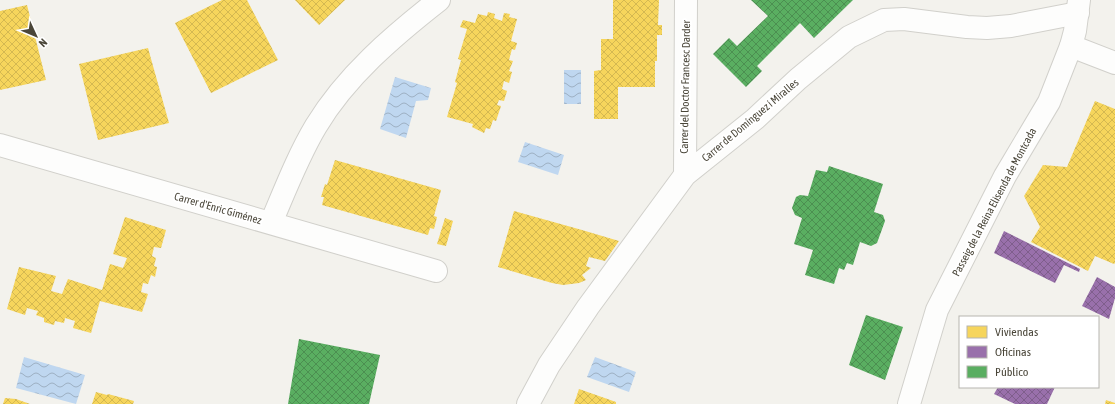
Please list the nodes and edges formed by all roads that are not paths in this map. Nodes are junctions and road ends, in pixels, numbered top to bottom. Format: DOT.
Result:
graph roads {
  1 [pos="438,0"];
  2 [pos="686,0"];
  3 [pos="1079,7"];
  4 [pos="1071,46"];
  5 [pos="1115,63"];
  6 [pos="0,145"];
  7 [pos="685,175"];
  8 [pos="271,223"];
  9 [pos="436,270"];
  10 [pos="528,404"];
  11 [pos="909,404"];
  1 -- 8 [label="street"];
  2 -- 7 [label="street, Carrer del Doctor Francesc Darder"];
  3 -- 4 [label="street, Passeig de la Reina Elisenda de Montcada"];
  3 -- 7 [label="street, Carrer de Domínguez i Miralles"];
  4 -- 5 [label="street"];
  4 -- 11 [label="street, Passeig de la Reina Elisenda de Montcada"];
  6 -- 8 [label="street, Carrer d'Enric Giménez"];
  7 -- 10 [label="street, Carrer de Domínguez i Miralles"];
  8 -- 9 [label="street, Carrer d'Enric Giménez"];
}
